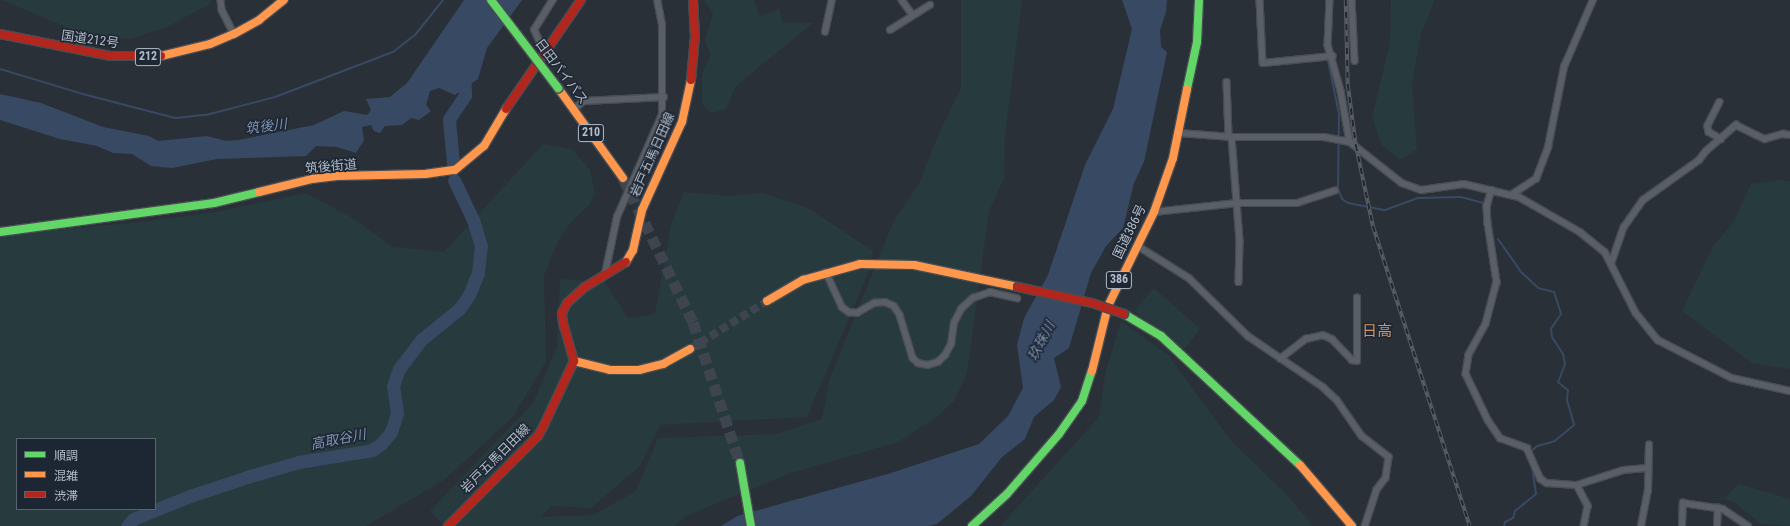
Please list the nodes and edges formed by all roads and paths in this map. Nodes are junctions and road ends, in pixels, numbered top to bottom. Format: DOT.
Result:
graph roads {
  1 [pos="221,0"];
  2 [pos="284,0"];
  3 [pos="492,0"];
  4 [pos="552,0"];
  5 [pos="582,0"];
  6 [pos="657,0"];
  7 [pos="693,0"];
  8 [pos="832,0"];
  9 [pos="902,0"];
  10 [pos="1199,0"];
  11 [pos="1260,0"];
  12 [pos="1330,0"];
  13 [pos="1352,0"];
  14 [pos="1593,0"];
  15 [pos="930,5"];
  16 [pos="912,14"];
  17 [pos="890,30"];
  18 [pos="825,32"];
  19 [pos="0,34"];
  20 [pos="234,34"];
  21 [pos="544,52"];
  22 [pos="1333,56"];
  23 [pos="1354,61"];
  24 [pos="1227,82"];
  25 [pos="664,97"];
  26 [pos="1720,102"];
  27 [pos="574,109"];
  28 [pos="1179,133"];
  29 [pos="1790,135"];
  30 [pos="1230,137"];
  31 [pos="1721,138"];
  32 [pos="1347,142"];
  33 [pos="623,178"];
  34 [pos="1492,190"];
  35 [pos="1335,191"];
  36 [pos="1511,196"];
  37 [pos="1238,203"];
  38 [pos="1154,212"];
  39 [pos="0,232"];
  40 [pos="1138,246"];
  41 [pos="1612,261"];
  42 [pos="826,272"];
  43 [pos="605,274"];
  44 [pos="1239,282"];
  45 [pos="1017,298"];
  46 [pos="1357,298"];
  47 [pos="767,301"];
  48 [pos="690,349"];
  49 [pos="1280,359"];
  50 [pos="574,361"];
  51 [pos="1790,390"];
  52 [pos="1649,445"];
  53 [pos="740,463"];
  54 [pos="1648,468"];
  55 [pos="1577,484"];
  56 [pos="1718,508"];
  57 [pos="448,526"];
  58 [pos="751,526"];
  59 [pos="972,526"];
  60 [pos="1352,526"];
  61 [pos="1365,526"];
  62 [pos="1584,526"];
  63 [pos="1641,526"];
  64 [pos="1682,526"];
  65 [pos="1718,526"];
  66 [pos="1748,526"];
  1 -- 20 [label="street"];
  2 -- 20 [label="main road, 国道212号 / 212"];
  3 -- 27 [label="main road, 日田バイパス / 210, bridge"];
  4 -- 21 [label="street"];
  5 -- 21 [label="main road, 筑後街道"];
  6 -- 25 [label="street"];
  7 -- 43 [label="main road, 岩戸五馬日田線"];
  8 -- 18 [label="street"];
  9 -- 16 [label="street"];
  10 -- 28 [label="main road, 国道386号 / 386"];
  11 -- 22 [label="street"];
  12 -- 22 [label="street"];
  13 -- 23 [label="street"];
  14 -- 36 [label="street"];
  15 -- 16 [label="street"];
  16 -- 17 [label="street"];
  19 -- 20 [label="main road, 国道212号 / 212"];
  21 -- 39 [label="main road, 筑後街道"];
  22 -- 32 [label="street"];
  24 -- 30 [label="street"];
  25 -- 27 [label="street"];
  25 -- 43 [label="street"];
  26 -- 31 [label="street"];
  27 -- 33 [label="main road, 日田バイパス / 210"];
  28 -- 30 [label="street"];
  28 -- 38 [label="main road, 国道386号 / 386"];
  29 -- 31 [label="street"];
  30 -- 32 [label="street"];
  30 -- 37 [label="street"];
  31 -- 41 [label="street"];
  32 -- 34 [label="street"];
  34 -- 36 [label="street"];
  34 -- 55 [label="street"];
  35 -- 37 [label="street"];
  36 -- 41 [label="street"];
  37 -- 38 [label="street"];
  37 -- 44 [label="street"];
  38 -- 40 [label="main road, 国道386号 / 386"];
  40 -- 49 [label="street"];
  40 -- 59 [label="main road, 国道386号 / 386"];
  41 -- 51 [label="street"];
  42 -- 45 [label="street"];
  42 -- 47 [label="main road"];
  42 -- 60 [label="main road, bridge"];
  43 -- 50 [label="main road, 岩戸五馬日田線"];
  46 -- 49 [label="street"];
  48 -- 50 [label="main road"];
  49 -- 61 [label="street"];
  50 -- 57 [label="main road, 岩戸五馬日田線"];
  52 -- 54 [label="street"];
  53 -- 58 [label="main road"];
  54 -- 55 [label="street"];
  54 -- 63 [label="street"];
  55 -- 62 [label="street"];
  56 -- 64 [label="street"];
  56 -- 65 [label="street"];
  56 -- 66 [label="street"];
}
